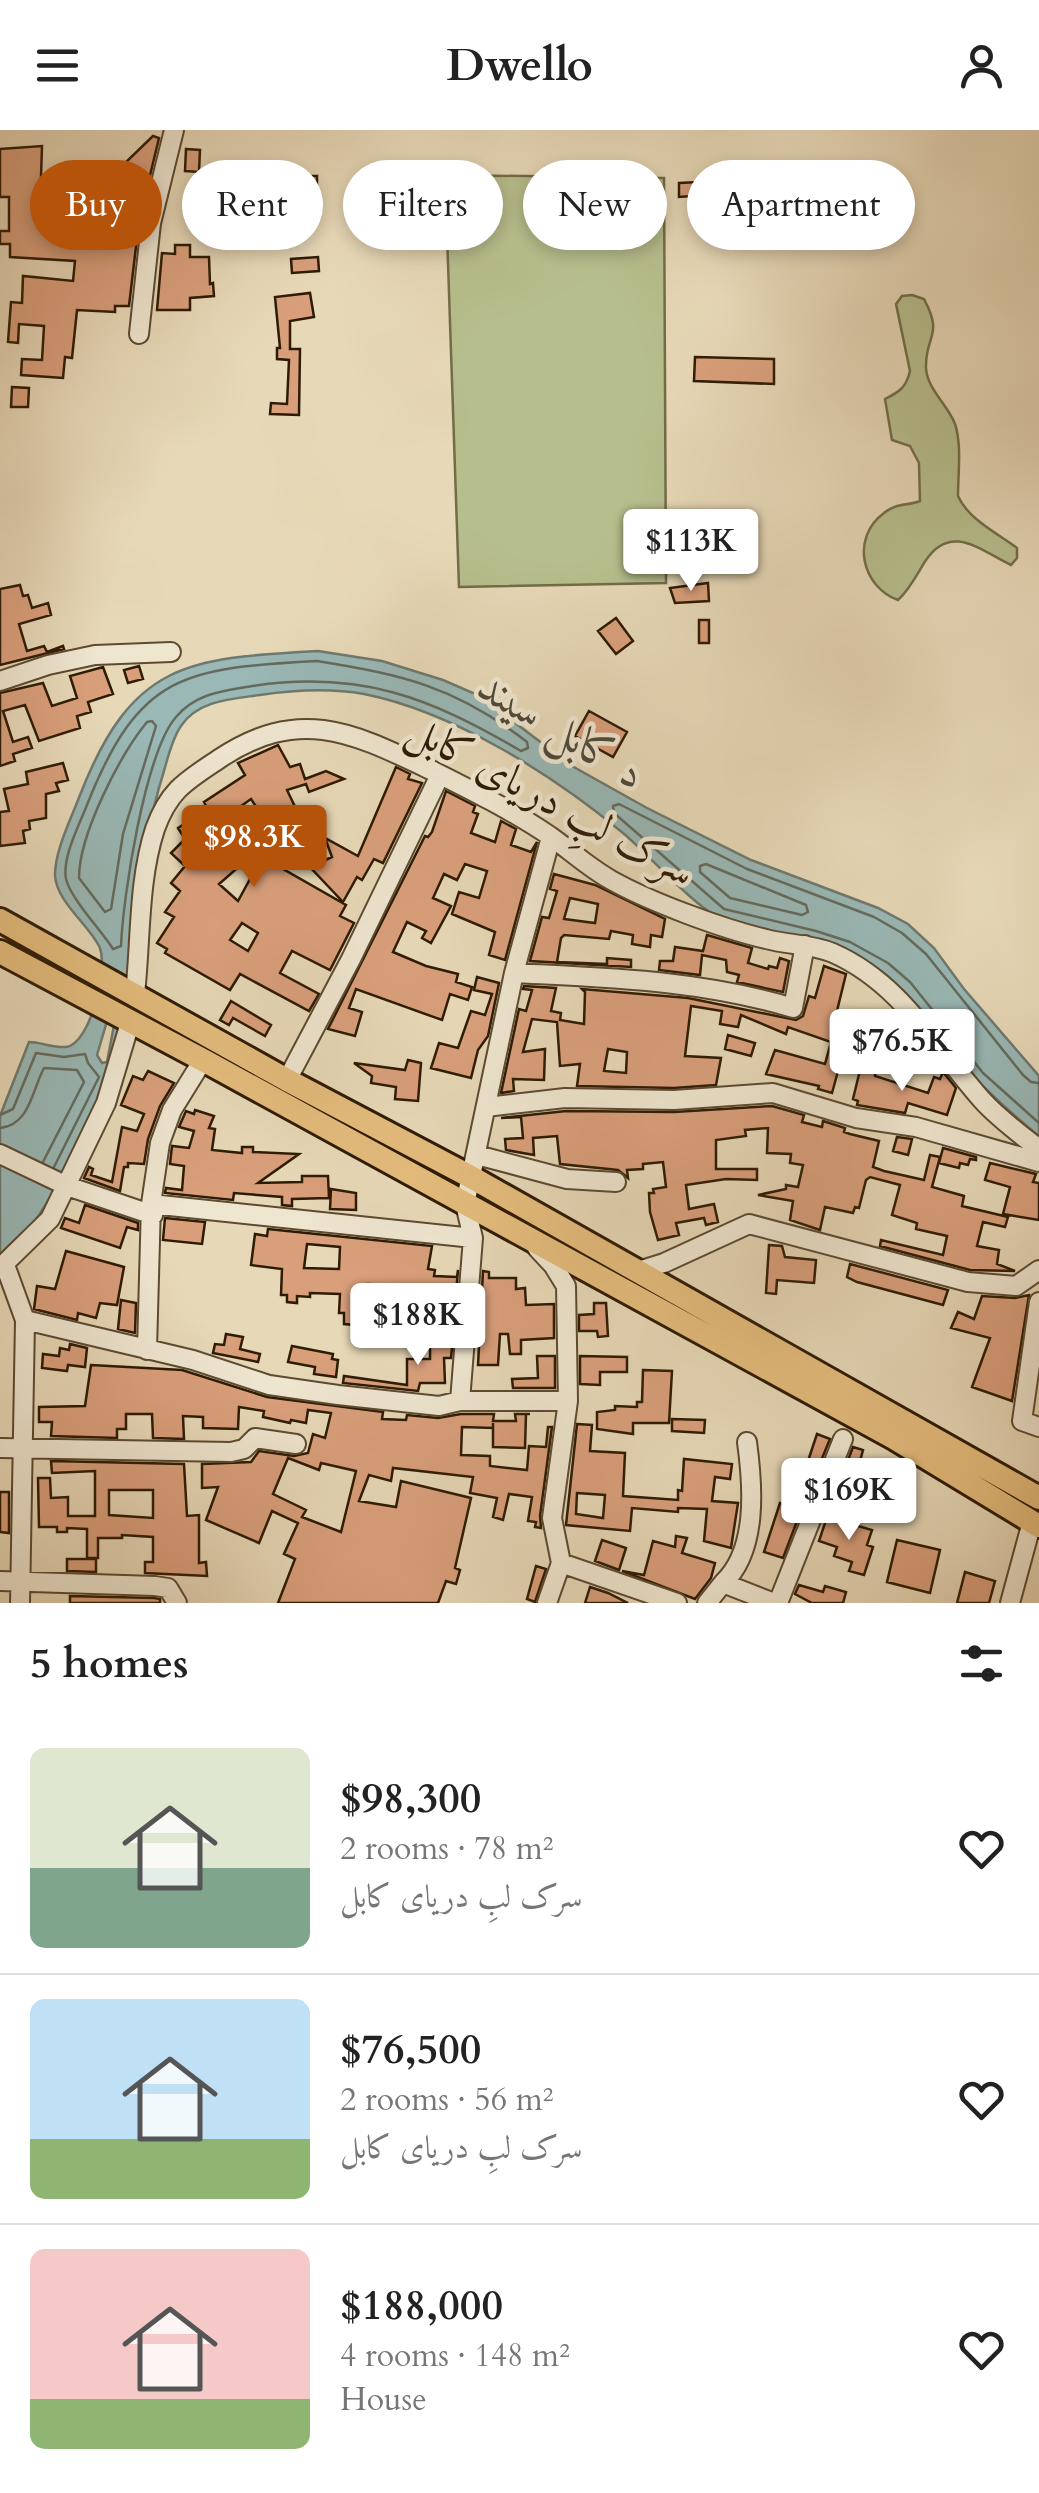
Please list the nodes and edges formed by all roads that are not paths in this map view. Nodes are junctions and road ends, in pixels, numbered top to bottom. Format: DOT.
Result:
graph roads {
  1 [pos="174,130"];
  2 [pos="139,334"];
  3 [pos="171,652"];
  4 [pos="0,682"];
  5 [pos="440,775"];
  6 [pos="551,837"];
  7 [pos="0,920"];
  8 [pos="805,945"];
  9 [pos="0,952"];
  10 [pos="514,972"];
  11 [pos="134,993"];
  12 [pos="128,1022"];
  13 [pos="204,1060"];
  14 [pos="287,1080"];
  15 [pos="486,1106"];
  16 [pos="1039,1150"];
  17 [pos="0,1154"];
  18 [pos="1039,1162"];
  19 [pos="474,1166"];
  20 [pos="616,1182"];
  21 [pos="63,1184"];
  22 [pos="465,1204"];
  23 [pos="152,1210"];
  24 [pos="526,1236"];
  25 [pos="472,1238"];
  26 [pos="2,1266"];
  27 [pos="1039,1270"];
  28 [pos="638,1271"];
  29 [pos="1039,1302"];
  30 [pos="25,1320"];
  31 [pos="148,1350"];
  32 [pos="460,1401"];
  33 [pos="568,1401"];
  34 [pos="1039,1427"];
  35 [pos="843,1439"];
  36 [pos="748,1442"];
  37 [pos="296,1444"];
  38 [pos="0,1448"];
  39 [pos="21,1448"];
  40 [pos="1039,1498"];
  41 [pos="1036,1524"];
  42 [pos="561,1563"];
  43 [pos="10,1582"];
  44 [pos="723,1583"];
  45 [pos="20,1603"];
  46 [pos="177,1603"];
  47 [pos="547,1603"];
  48 [pos="677,1603"];
  49 [pos="707,1603"];
  50 [pos="776,1603"];
  51 [pos="1010,1603"];
  1 -- 2 [label="street"];
  3 -- 4 [label="street"];
  5 -- 6 [label="street, سرک لبِ دریای کابل"];
  5 -- 11 [label="street, سرک لبِ دریای کابل"];
  5 -- 14 [label="street"];
  6 -- 8 [label="street, سرک لبِ دریای کابل"];
  6 -- 10 [label="street"];
  7 -- 11 [label="main road"];
  8 -- 10 [label="street"];
  8 -- 16 [label="street, سرک لبِ دریای کابل"];
  9 -- 12 [label="main road"];
  10 -- 15 [label="street"];
  11 -- 14 [label="main road"];
  12 -- 13 [label="main road"];
  12 -- 21 [label="street"];
  13 -- 22 [label="main road"];
  13 -- 23 [label="street"];
  14 -- 19 [label="main road"];
  15 -- 18 [label="street"];
  15 -- 19 [label="street"];
  17 -- 21 [label="street"];
  19 -- 20 [label="street"];
  19 -- 22 [label="street"];
  19 -- 28 [label="main road"];
  21 -- 23 [label="street"];
  21 -- 26 [label="street"];
  22 -- 24 [label="main road"];
  22 -- 25 [label="street"];
  23 -- 25 [label="street"];
  23 -- 31 [label="street"];
  24 -- 33 [label="street"];
  24 -- 41 [label="main road"];
  25 -- 32 [label="street"];
  26 -- 30 [label="street"];
  27 -- 28 [label="street"];
  28 -- 40 [label="main road"];
  29 -- 34 [label="street"];
  30 -- 31 [label="street"];
  30 -- 39 [label="street"];
  31 -- 32 [label="street"];
  32 -- 33 [label="street"];
  33 -- 42 [label="street"];
  35 -- 50 [label="street"];
  36 -- 44 [label="street"];
  37 -- 39 [label="street"];
  38 -- 39 [label="street"];
  39 -- 43 [label="street"];
  41 -- 51 [label="street"];
  42 -- 47 [label="street"];
  42 -- 48 [label="street"];
  43 -- 45 [label="street"];
  43 -- 46 [label="street"];
  44 -- 49 [label="street"];
  44 -- 50 [label="street"];
}
